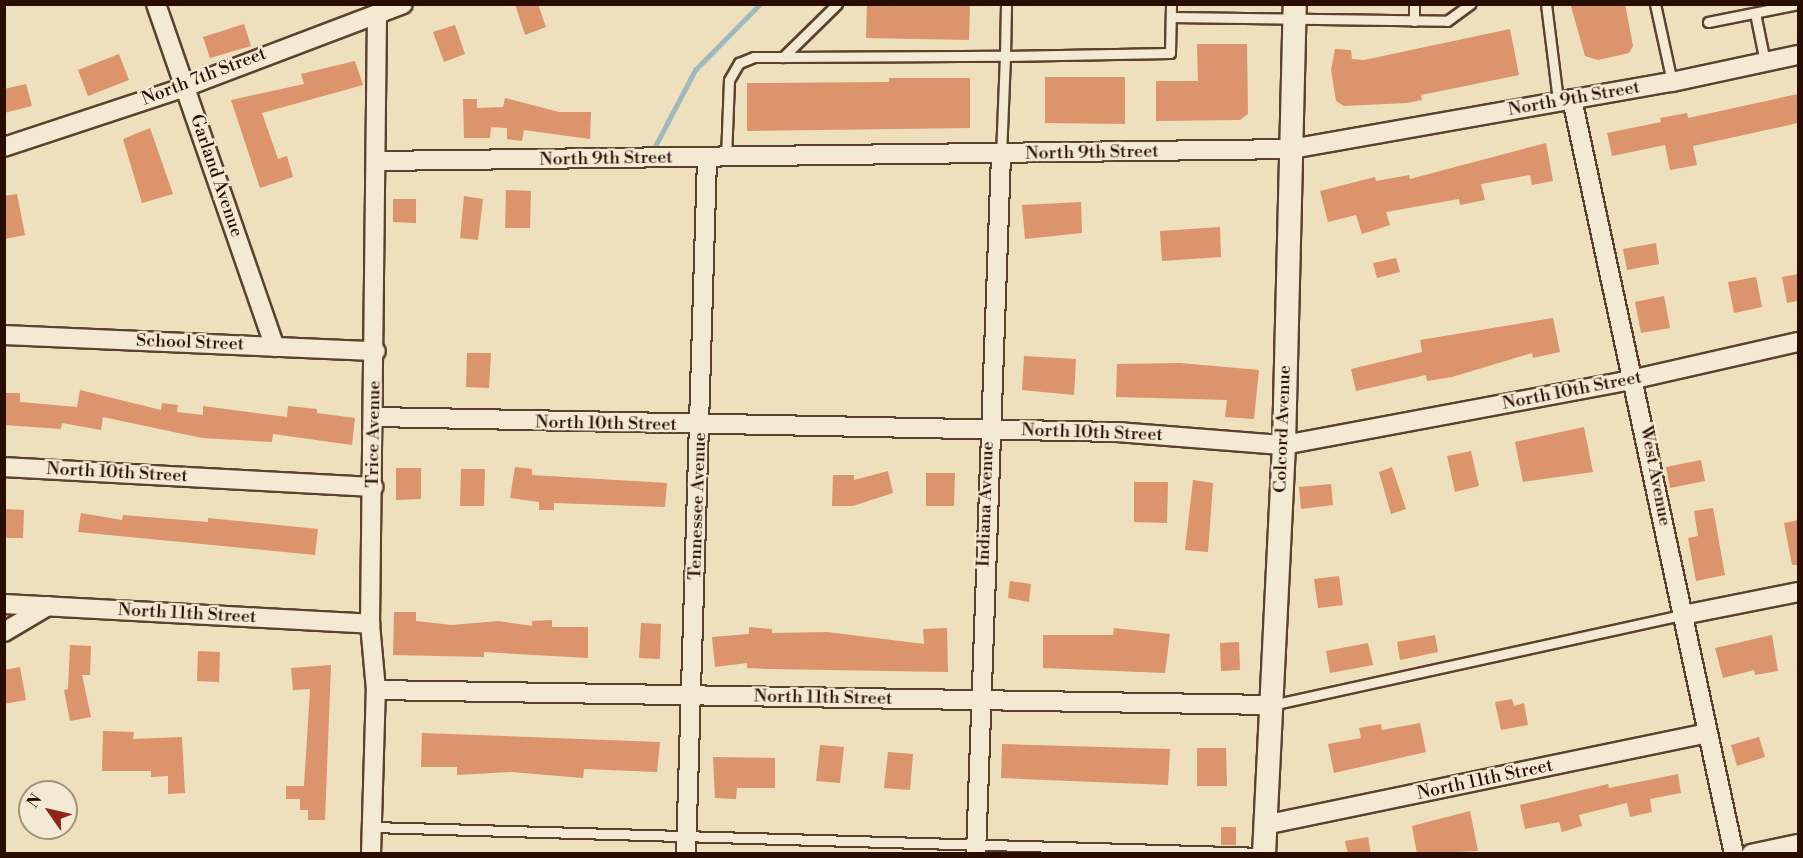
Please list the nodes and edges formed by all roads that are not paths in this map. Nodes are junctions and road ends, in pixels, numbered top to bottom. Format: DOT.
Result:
graph roads {
  1 [pos="156,4"];
  2 [pos="403,4"];
  3 [pos="837,4"];
  4 [pos="1006,4"];
  5 [pos="1171,4"];
  6 [pos="1414,4"];
  7 [pos="1470,4"];
  8 [pos="1546,4"];
  9 [pos="1655,4"];
  10 [pos="1798,4"];
  11 [pos="1295,12"];
  12 [pos="1755,13"];
  13 [pos="377,14"];
  14 [pos="1171,17"];
  15 [pos="1414,21"];
  16 [pos="1708,22"];
  17 [pos="1798,55"];
  18 [pos="1005,56"];
  19 [pos="783,57"];
  20 [pos="1765,62"];
  21 [pos="1672,82"];
  22 [pos="185,87"];
  23 [pos="1565,100"];
  24 [pos="4,147"];
  25 [pos="1291,149"];
  26 [pos="1001,154"];
  27 [pos="707,158"];
  28 [pos="726,158"];
  29 [pos="377,161"];
  30 [pos="4,335"];
  31 [pos="1798,342"];
  32 [pos="275,347"];
  33 [pos="376,351"];
  34 [pos="1635,379"];
  35 [pos="375,417"];
  36 [pos="700,425"];
  37 [pos="989,430"];
  38 [pos="1284,445"];
  39 [pos="4,467"];
  40 [pos="373,487"];
  41 [pos="1798,592"];
  42 [pos="4,604"];
  43 [pos="48,606"];
  44 [pos="1683,615"];
  45 [pos="370,624"];
  46 [pos="4,632"];
  47 [pos="376,690"];
  48 [pos="693,695"];
  49 [pos="979,700"];
  50 [pos="1270,705"];
  51 [pos="1706,734"];
  52 [pos="1264,825"];
  53 [pos="372,827"];
  54 [pos="1798,844"];
  55 [pos="686,845"];
  56 [pos="976,848"];
  57 [pos="1264,853"];
  58 [pos="371,854"];
  59 [pos="1734,854"];
  60 [pos="1751,854"];
  1 -- 22 [label="street, Garland Avenue"];
  2 -- 13 [label="street, North 7th Street"];
  3 -- 19 [label="lane"];
  4 -- 18 [label="lane"];
  5 -- 14 [label="lane"];
  6 -- 15 [label="lane"];
  7 -- 15 [label="lane"];
  8 -- 23 [label="lane"];
  9 -- 21 [label="lane"];
  10 -- 12 [label="lane"];
  11 -- 14 [label="lane"];
  11 -- 15 [label="lane"];
  11 -- 25 [label="street, Colcord Avenue"];
  12 -- 16 [label="lane"];
  12 -- 20 [label="lane"];
  13 -- 22 [label="street, North 7th Street"];
  13 -- 29 [label="street, Trice Avenue"];
  14 -- 18 [label="lane"];
  17 -- 20 [label="street, North 9th Street"];
  18 -- 19 [label="lane"];
  18 -- 26 [label="lane"];
  19 -- 28 [label="lane"];
  20 -- 21 [label="street, North 9th Street"];
  21 -- 23 [label="street, North 9th Street"];
  22 -- 24 [label="street, North 7th Street"];
  22 -- 32 [label="street, Garland Avenue"];
  23 -- 25 [label="street, North 9th Street"];
  23 -- 34 [label="street, West Avenue"];
  25 -- 26 [label="street, North 9th Street"];
  25 -- 38 [label="street, Colcord Avenue"];
  26 -- 28 [label="street, North 9th Street"];
  26 -- 37 [label="street, Indiana Avenue"];
  27 -- 28 [label="street, North 9th Street"];
  27 -- 29 [label="street, North 9th Street"];
  27 -- 36 [label="street, Tennessee Avenue"];
  29 -- 33 [label="street, Trice Avenue"];
  30 -- 32 [label="street, School Street"];
  31 -- 34 [label="street, North 10th Street"];
  32 -- 33 [label="street, School Street"];
  33 -- 35 [label="street, Trice Avenue"];
  34 -- 38 [label="street, North 10th Street"];
  34 -- 44 [label="street, West Avenue"];
  35 -- 36 [label="street, North 10th Street"];
  35 -- 40 [label="street, Trice Avenue"];
  36 -- 37 [label="street, North 10th Street"];
  36 -- 48 [label="street, Tennessee Avenue"];
  37 -- 38 [label="street, North 10th Street"];
  37 -- 49 [label="street, Indiana Avenue"];
  38 -- 50 [label="street, Colcord Avenue"];
  39 -- 40 [label="street, North 10th Street"];
  40 -- 45 [label="street, Trice Avenue"];
  41 -- 44 [label="street"];
  42 -- 43 [label="street, North 11th Street"];
  43 -- 45 [label="street, North 11th Street"];
  43 -- 46 [label="street"];
  44 -- 50 [label="lane"];
  44 -- 51 [label="street, West Avenue"];
  45 -- 47 [label="street, Trice Avenue"];
  47 -- 48 [label="street, North 11th Street"];
  47 -- 53 [label="street, Trice Avenue"];
  48 -- 49 [label="street, North 11th Street"];
  48 -- 55 [label="street, Tennessee Avenue"];
  49 -- 50 [label="street, North 11th Street"];
  49 -- 56 [label="street, Indiana Avenue"];
  50 -- 52 [label="street, Colcord Avenue"];
  51 -- 52 [label="street, North 11th Street"];
  51 -- 59 [label="street, West Avenue"];
  52 -- 57 [label="street, Colcord Avenue"];
  53 -- 55 [label="lane"];
  53 -- 58 [label="street, Trice Avenue"];
  54 -- 60 [label="street"];
  55 -- 56 [label="lane"];
  56 -- 57 [label="lane"];
}
